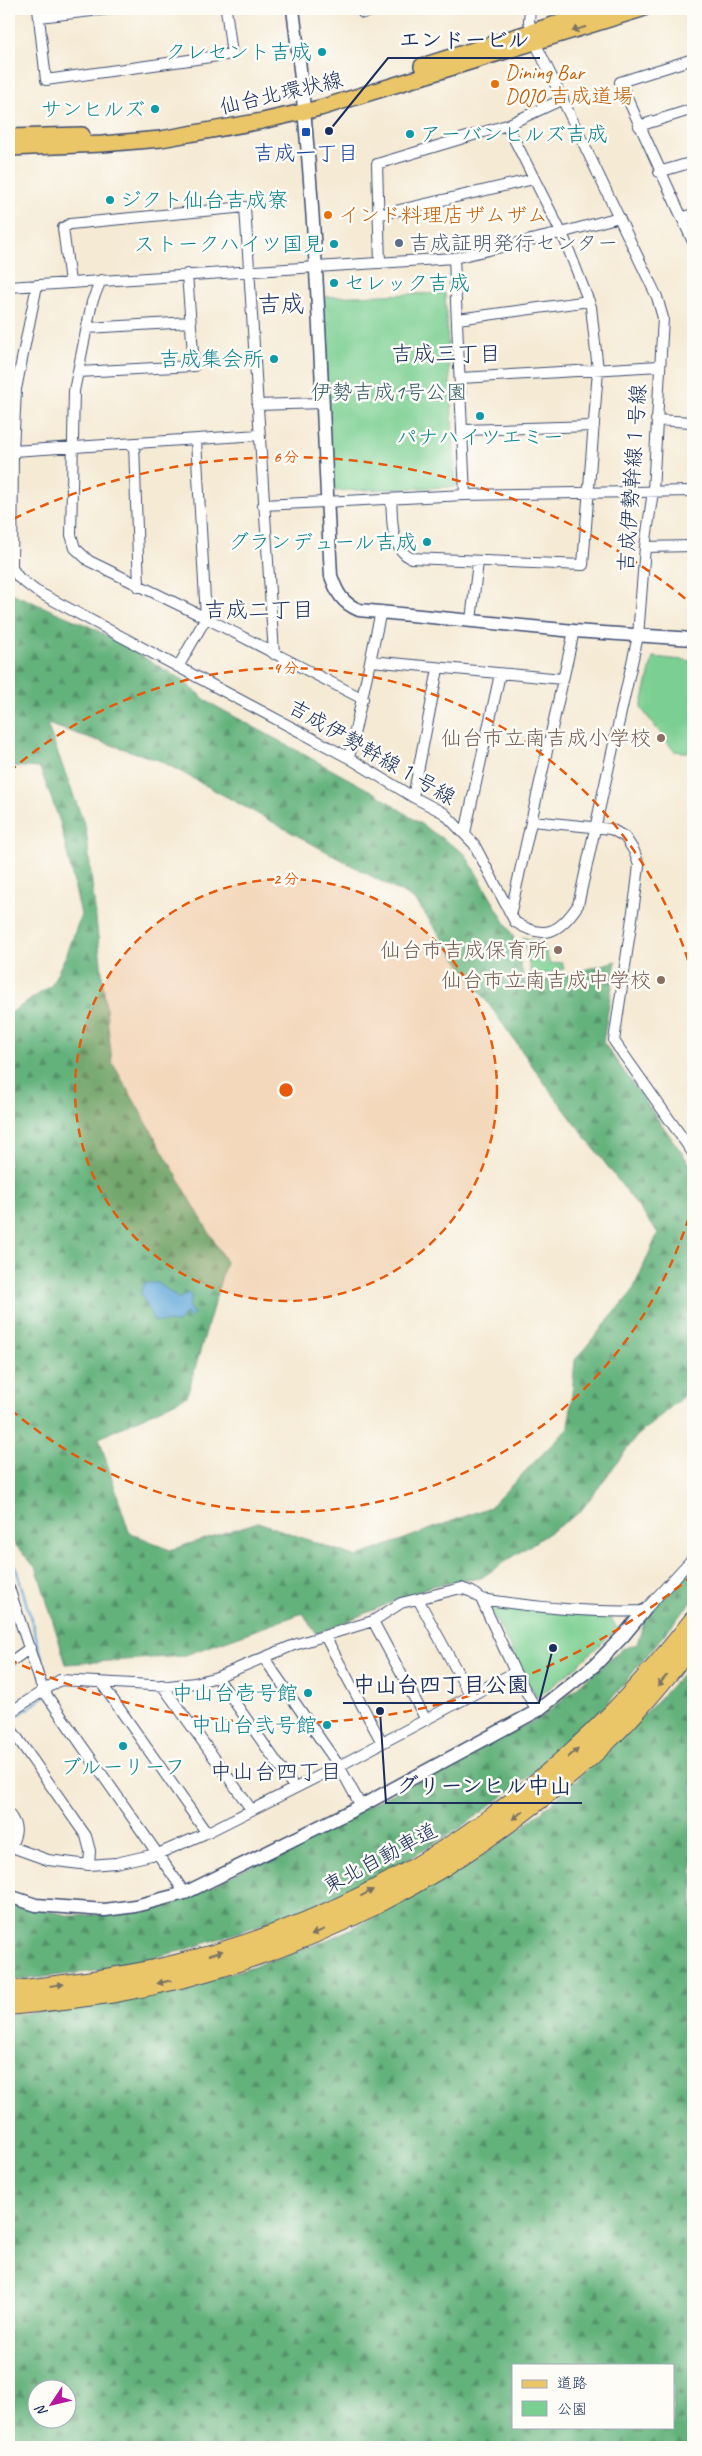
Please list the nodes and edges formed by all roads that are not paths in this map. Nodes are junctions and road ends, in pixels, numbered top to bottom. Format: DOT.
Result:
graph roads {
  1 [pos="109,9"];
  2 [pos="226,9"];
  3 [pos="293,9"];
  4 [pos="362,9"];
  5 [pos="382,9"];
  6 [pos="530,9"];
  7 [pos="604,9"];
  8 [pos="642,9"];
  9 [pos="39,13"];
  10 [pos="533,37"];
  11 [pos="693,59"];
  12 [pos="563,99"];
  13 [pos="305,107"];
  14 [pos="693,109"];
  15 [pos="507,124"];
  16 [pos="639,126"];
  17 [pos="9,137"];
  18 [pos="9,148"];
  19 [pos="693,162"];
  20 [pos="659,172"];
  21 [pos="534,179"];
  22 [pos="693,214"];
  23 [pos="378,215"];
  24 [pos="619,216"];
  25 [pos="682,218"];
  26 [pos="561,233"];
  27 [pos="693,242"];
  28 [pos="454,258"];
  29 [pos="380,263"];
  30 [pos="317,267"];
  31 [pos="248,270"];
  32 [pos="187,274"];
  33 [pos="101,280"];
  34 [pos="70,282"];
  35 [pos="37,284"];
  36 [pos="9,286"];
  37 [pos="589,301"];
  38 [pos="458,319"];
  39 [pos="190,322"];
  40 [pos="87,328"];
  41 [pos="659,366"];
  42 [pos="598,370"];
  43 [pos="78,372"];
  44 [pos="461,378"];
  45 [pos="322,403"];
  46 [pos="256,405"];
  47 [pos="656,420"];
  48 [pos="693,422"];
  49 [pos="594,426"];
  50 [pos="464,430"];
  51 [pos="258,435"];
  52 [pos="196,440"];
  53 [pos="134,444"];
  54 [pos="73,447"];
  55 [pos="13,451"];
  56 [pos="693,490"];
  57 [pos="653,491"];
  58 [pos="589,493"];
  59 [pos="465,495"];
  60 [pos="391,498"];
  61 [pos="328,502"];
  62 [pos="264,505"];
  63 [pos="693,546"];
  64 [pos="645,547"];
  65 [pos="478,562"];
  66 [pos="139,587"];
  67 [pos="381,612"];
  68 [pos="206,618"];
  69 [pos="471,620"];
  70 [pos="574,631"];
  71 [pos="638,636"];
  72 [pos="693,639"];
  73 [pos="274,654"];
  74 [pos="371,661"];
  75 [pos="178,667"];
  76 [pos="438,669"];
  77 [pos="500,674"];
  78 [pos="562,679"];
  79 [pos="363,699"];
  80 [pos="349,758"];
  81 [pos="413,797"];
  82 [pos="532,821"];
  83 [pos="596,826"];
  84 [pos="465,833"];
  85 [pos="510,911"];
  86 [pos="693,1153"];
  87 [pos="693,1558"];
  88 [pos="9,1588"];
  89 [pos="418,1599"];
  90 [pos="481,1599"];
  91 [pos="12,1605"];
  92 [pos="644,1610"];
  93 [pos="373,1620"];
  94 [pos="693,1620"];
  95 [pos="325,1636"];
  96 [pos="693,1643"];
  97 [pos="30,1648"];
  98 [pos="264,1658"];
  99 [pos="9,1663"];
  100 [pos="515,1672"];
  101 [pos="217,1677"];
  102 [pos="102,1684"];
  103 [pos="162,1686"];
  104 [pos="43,1690"];
  105 [pos="470,1695"];
  106 [pos="537,1711"];
  107 [pos="9,1713"];
  108 [pos="426,1720"];
  109 [pos="9,1726"];
  110 [pos="382,1742"];
  111 [pos="339,1766"];
  112 [pos="294,1787"];
  113 [pos="361,1806"];
  114 [pos="251,1810"];
  115 [pos="9,1814"];
  116 [pos="206,1832"];
  117 [pos="9,1848"];
  118 [pos="160,1853"];
  119 [pos="89,1865"];
  120 [pos="186,1893"];
  121 [pos="9,1896"];
  122 [pos="9,1991"];
  123 [pos="9,2006"];
  1 -- 9 [label="street"];
  2 -- 9 [label="street"];
  3 -- 13 [label="street"];
  4 -- 5 [label="street"];
  6 -- 10 [label="street"];
  7 -- 10 [label="main road, 仙台北環状線"];
  8 -- 10 [label="main road, 仙台北環状線, one-way"];
  10 -- 12 [label="street, 吉成伊勢幹線１号線"];
  10 -- 13 [label="main road, 仙台北環状線"];
  11 -- 16 [label="street"];
  12 -- 15 [label="street"];
  12 -- 24 [label="street, 吉成伊勢幹線１号線"];
  13 -- 17 [label="main road, 仙台北環状線"];
  13 -- 18 [label="main road, 仙台北環状線"];
  13 -- 30 [label="street"];
  14 -- 16 [label="street"];
  15 -- 21 [label="street"];
  15 -- 23 [label="street"];
  16 -- 20 [label="street"];
  19 -- 20 [label="street"];
  20 -- 25 [label="street"];
  21 -- 23 [label="street"];
  21 -- 26 [label="street"];
  22 -- 25 [label="street"];
  23 -- 29 [label="street"];
  24 -- 26 [label="street"];
  24 -- 41 [label="street, 吉成伊勢幹線１号線"];
  25 -- 27 [label="street"];
  26 -- 28 [label="street"];
  26 -- 37 [label="street"];
  28 -- 29 [label="street"];
  28 -- 38 [label="street"];
  29 -- 30 [label="street"];
  30 -- 31 [label="street"];
  30 -- 45 [label="street"];
  31 -- 32 [label="street"];
  31 -- 34 [label="street"];
  31 -- 46 [label="street"];
  32 -- 33 [label="street"];
  32 -- 39 [label="street"];
  33 -- 34 [label="street"];
  33 -- 40 [label="street"];
  34 -- 35 [label="street"];
  35 -- 36 [label="street"];
  35 -- 55 [label="street, 吉成伊勢幹線１号線"];
  37 -- 38 [label="street"];
  37 -- 42 [label="street"];
  38 -- 44 [label="street"];
  39 -- 40 [label="street"];
  39 -- 43 [label="street"];
  40 -- 43 [label="street"];
  41 -- 42 [label="street"];
  41 -- 47 [label="street, 吉成伊勢幹線１号線"];
  42 -- 44 [label="street"];
  42 -- 49 [label="street"];
  43 -- 54 [label="street"];
  44 -- 50 [label="street"];
  45 -- 46 [label="street"];
  45 -- 61 [label="street"];
  46 -- 51 [label="street"];
  47 -- 48 [label="street"];
  47 -- 57 [label="street, 吉成伊勢幹線１号線"];
  49 -- 50 [label="street"];
  49 -- 58 [label="street"];
  50 -- 59 [label="street"];
  51 -- 52 [label="street"];
  51 -- 62 [label="street"];
  52 -- 53 [label="street"];
  52 -- 68 [label="street"];
  53 -- 54 [label="street"];
  53 -- 66 [label="street"];
  54 -- 55 [label="street"];
  54 -- 66 [label="street"];
  55 -- 75 [label="street, 吉成伊勢幹線１号線"];
  56 -- 57 [label="street"];
  57 -- 58 [label="street"];
  57 -- 64 [label="street, 吉成伊勢幹線１号線"];
  58 -- 59 [label="street"];
  58 -- 65 [label="street"];
  59 -- 60 [label="street"];
  60 -- 61 [label="street"];
  60 -- 65 [label="street"];
  61 -- 62 [label="street"];
  61 -- 67 [label="street"];
  62 -- 73 [label="street"];
  63 -- 64 [label="street"];
  64 -- 71 [label="street, 吉成伊勢幹線１号線"];
  65 -- 69 [label="street"];
  66 -- 68 [label="street"];
  67 -- 69 [label="street"];
  67 -- 74 [label="street"];
  68 -- 73 [label="street"];
  68 -- 75 [label="street"];
  69 -- 70 [label="street"];
  70 -- 71 [label="street"];
  70 -- 78 [label="street"];
  71 -- 72 [label="street"];
  71 -- 83 [label="street, 吉成伊勢幹線１号線"];
  73 -- 79 [label="street"];
  74 -- 76 [label="street"];
  74 -- 79 [label="street"];
  75 -- 80 [label="street, 吉成伊勢幹線１号線"];
  76 -- 77 [label="street"];
  76 -- 81 [label="street"];
  77 -- 78 [label="street"];
  77 -- 84 [label="street"];
  78 -- 82 [label="street"];
  79 -- 80 [label="street"];
  80 -- 81 [label="street, 吉成伊勢幹線１号線"];
  81 -- 84 [label="street, 吉成伊勢幹線１号線"];
  82 -- 83 [label="street"];
  82 -- 85 [label="street"];
  83 -- 85 [label="street, 吉成伊勢幹線１号線"];
  83 -- 86 [label="street"];
  84 -- 85 [label="street, 吉成伊勢幹線１号線"];
  87 -- 92 [label="street"];
  88 -- 91 [label="street"];
  89 -- 90 [label="street"];
  89 -- 93 [label="street"];
  89 -- 105 [label="street"];
  90 -- 92 [label="street"];
  90 -- 100 [label="street"];
  91 -- 97 [label="street"];
  92 -- 106 [label="street"];
  93 -- 95 [label="street"];
  93 -- 108 [label="street"];
  122 -- 94 [label="highway, 東北自動車道, one-way"];
  95 -- 98 [label="street"];
  95 -- 110 [label="street"];
  96 -- 123 [label="highway, 東北自動車道, one-way"];
  97 -- 99 [label="street"];
  97 -- 104 [label="street"];
  98 -- 101 [label="street"];
  98 -- 111 [label="street"];
  100 -- 105 [label="street"];
  100 -- 106 [label="street"];
  101 -- 103 [label="street"];
  101 -- 112 [label="street"];
  102 -- 103 [label="street"];
  102 -- 104 [label="street"];
  102 -- 116 [label="street"];
  103 -- 114 [label="street"];
  104 -- 107 [label="street"];
  104 -- 118 [label="street"];
  105 -- 108 [label="street"];
  106 -- 113 [label="street"];
  108 -- 110 [label="street"];
  109 -- 119 [label="street"];
  110 -- 111 [label="street"];
  111 -- 112 [label="street"];
  111 -- 113 [label="street"];
  112 -- 114 [label="street"];
  113 -- 120 [label="street"];
  114 -- 116 [label="street"];
  115 -- 117 [label="street"];
  116 -- 118 [label="street"];
  117 -- 119 [label="street"];
  118 -- 119 [label="street"];
  118 -- 120 [label="street"];
  120 -- 121 [label="street"];
}
